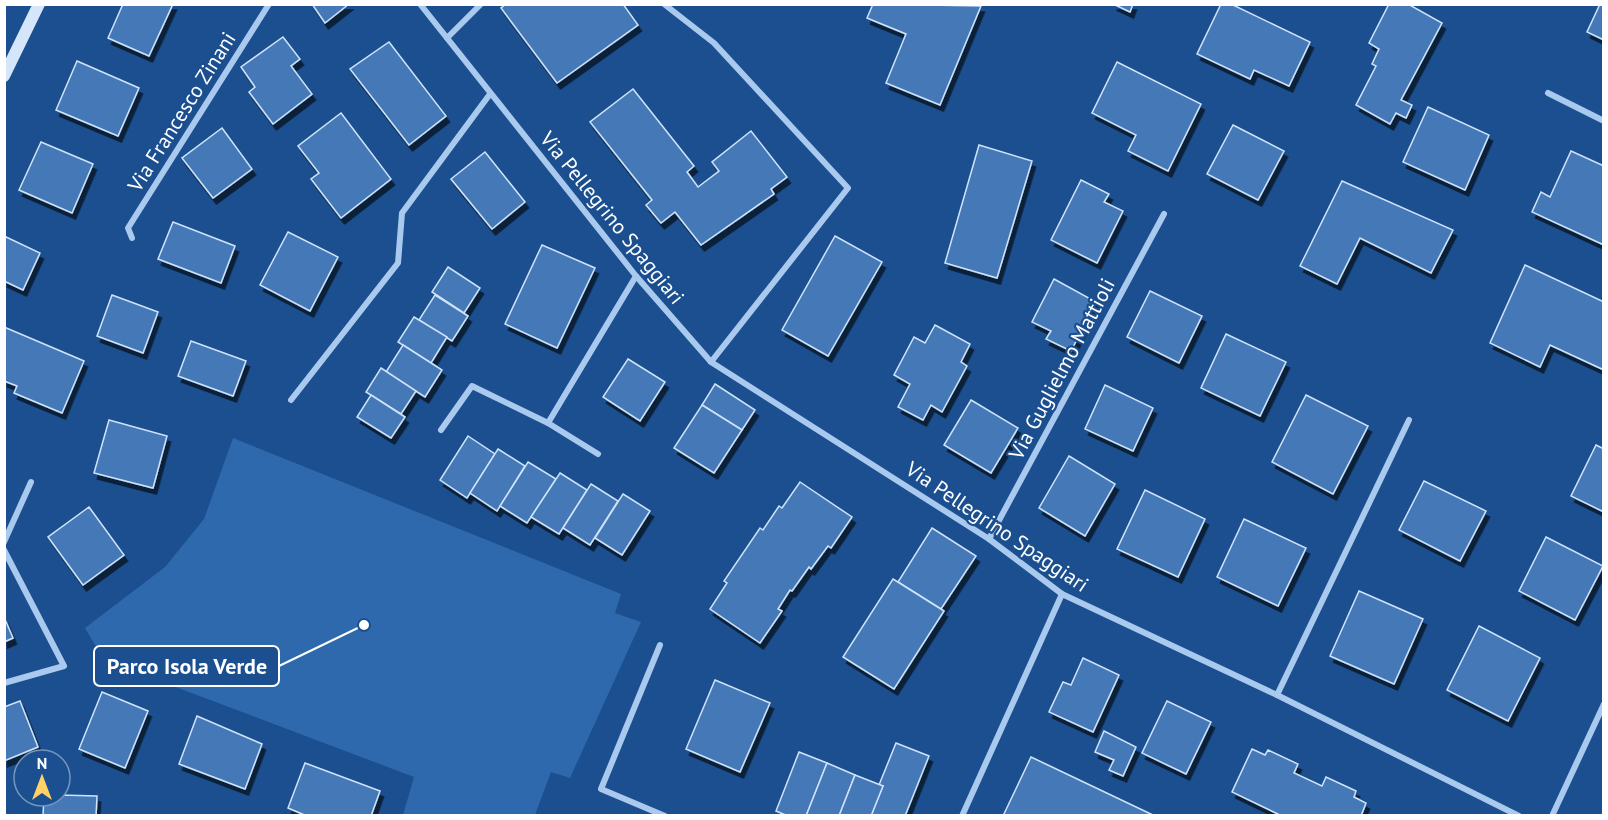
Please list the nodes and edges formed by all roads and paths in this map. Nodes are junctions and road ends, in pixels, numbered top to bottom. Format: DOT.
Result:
graph roads {
  1 [pos="39,4"];
  2 [pos="269,4"];
  3 [pos="420,4"];
  4 [pos="481,4"];
  5 [pos="664,4"];
  6 [pos="447,38"];
  7 [pos="4,76"];
  8 [pos="1548,93"];
  9 [pos="490,94"];
  10 [pos="1604,121"];
  11 [pos="1164,214"];
  12 [pos="132,238"];
  13 [pos="636,276"];
  14 [pos="711,362"];
  15 [pos="291,400"];
  16 [pos="1409,420"];
  17 [pos="548,423"];
  18 [pos="441,430"];
  19 [pos="598,454"];
  20 [pos="31,482"];
  21 [pos="989,539"];
  22 [pos="4,542"];
  23 [pos="4,550"];
  24 [pos="1062,594"];
  25 [pos="660,645"];
  26 [pos="4,683"];
  27 [pos="1277,695"];
  28 [pos="1604,704"];
  29 [pos="665,816"];
  30 [pos="962,816"];
  31 [pos="1519,816"];
  32 [pos="1552,816"];
  1 -- 7 [label="main road"];
  2 -- 12 [label="street, Via Francesco Zinani"];
  3 -- 6 [label="street, Via Pellegrino Spaggiari"];
  4 -- 6 [label="street"];
  5 -- 14 [label="street"];
  6 -- 9 [label="street, Via Pellegrino Spaggiari"];
  8 -- 10 [label="street"];
  9 -- 13 [label="street, Via Pellegrino Spaggiari"];
  9 -- 15 [label="street"];
  11 -- 21 [label="street, Via Guglielmo Mattioli"];
  13 -- 14 [label="street, Via Pellegrino Spaggiari"];
  13 -- 17 [label="street"];
  14 -- 21 [label="street, Via Pellegrino Spaggiari"];
  16 -- 27 [label="street"];
  17 -- 18 [label="street"];
  17 -- 19 [label="street"];
  20 -- 22 [label="street"];
  21 -- 24 [label="street, Via Pellegrino Spaggiari"];
  23 -- 26 [label="street"];
  24 -- 27 [label="street, Via Pellegrino Spaggiari"];
  24 -- 30 [label="street"];
  25 -- 29 [label="street"];
  27 -- 31 [label="street, Via Pellegrino Spaggiari"];
  28 -- 32 [label="street"];
}
